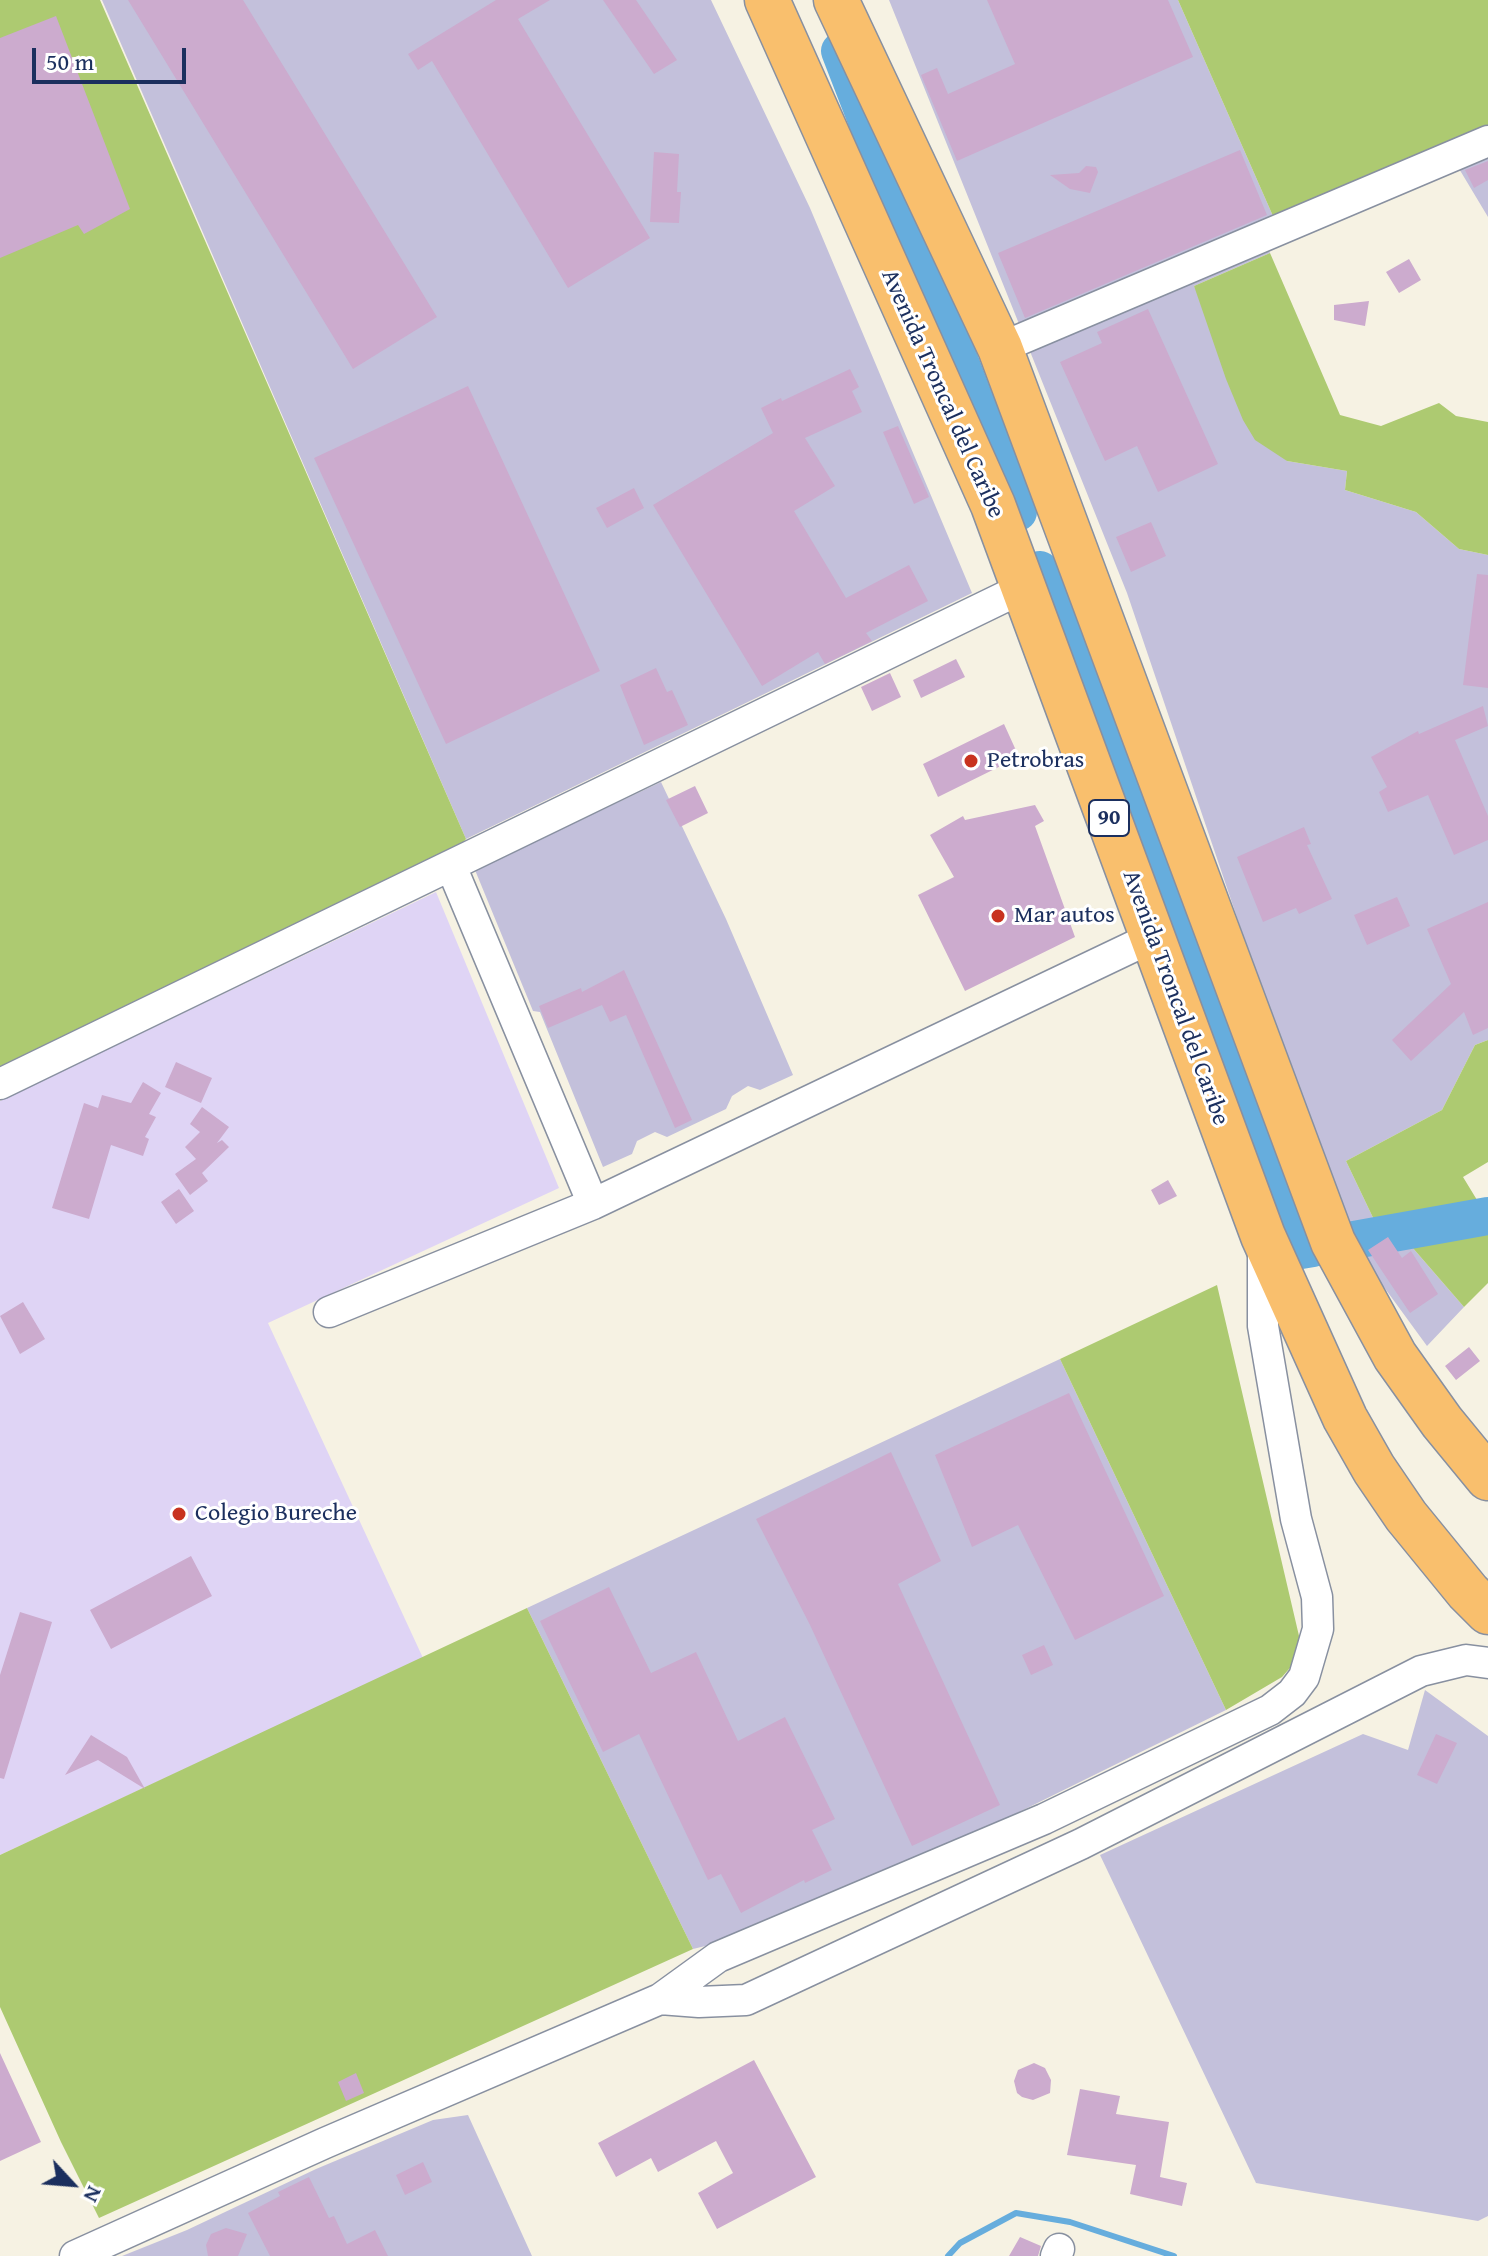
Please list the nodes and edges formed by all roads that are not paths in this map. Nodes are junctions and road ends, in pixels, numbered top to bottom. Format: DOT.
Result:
graph roads {
  1 [pos="767,0"];
  2 [pos="836,0"];
  3 [pos="1488,141"];
  4 [pos="1000,348"];
  5 [pos="1023,588"];
  6 [pos="451,866"];
  7 [pos="1153,937"];
  8 [pos="0,1084"];
  9 [pos="593,1204"];
  10 [pos="1263,1236"];
  11 [pos="329,1312"];
  12 [pos="1488,1478"];
  13 [pos="1488,1612"];
  14 [pos="1488,1663"];
  15 [pos="1270,1710"];
  16 [pos="1286,1740"];
  17 [pos="660,1999"];
  18 [pos="75,2256"];
  1 -- 5 [label="highway, Avenida Troncal del Caribe / 90"];
  2 -- 4 [label="highway"];
  3 -- 4 [label="street"];
  4 -- 12 [label="highway"];
  5 -- 6 [label="street"];
  5 -- 7 [label="highway, Avenida Troncal del Caribe / 90"];
  6 -- 8 [label="street"];
  6 -- 9 [label="street"];
  7 -- 9 [label="street"];
  7 -- 10 [label="highway, Avenida Troncal del Caribe / 90"];
  9 -- 11 [label="street"];
  10 -- 13 [label="highway, Avenida Troncal del Caribe / 90"];
  10 -- 15 [label="street"];
  14 -- 16 [label="street"];
  15 -- 16 [label="street"];
  15 -- 17 [label="street"];
  16 -- 17 [label="street"];
  17 -- 18 [label="street"];
}
